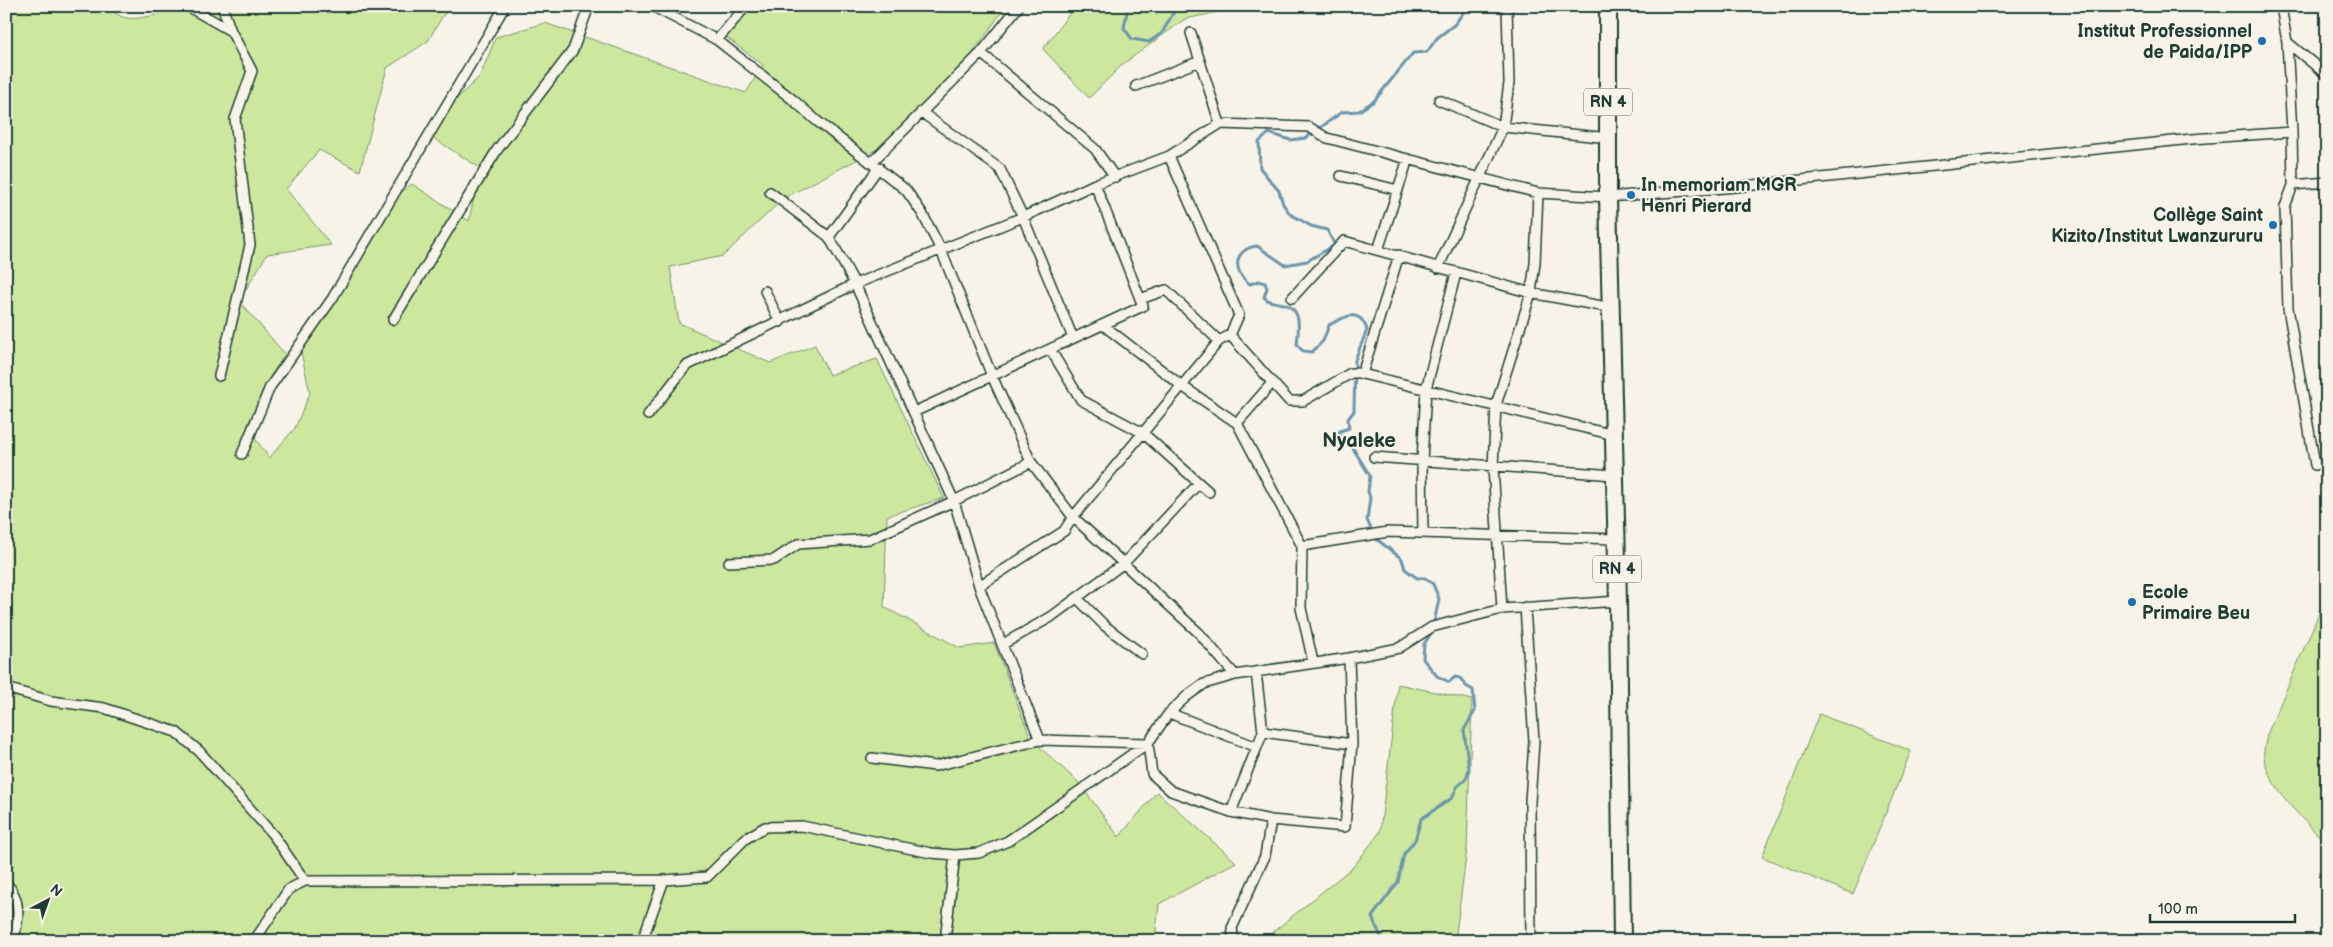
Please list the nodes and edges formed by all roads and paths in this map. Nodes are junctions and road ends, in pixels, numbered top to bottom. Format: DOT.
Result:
graph roads {
  1 [pos="187,6"];
  2 [pos="222,6"];
  3 [pos="505,6"];
  4 [pos="589,6"];
  5 [pos="652,6"];
  6 [pos="746,6"];
  7 [pos="1019,6"];
  8 [pos="1508,6"];
  9 [pos="1608,6"];
  10 [pos="2281,6"];
  11 [pos="231,31"];
  12 [pos="1191,33"];
  13 [pos="717,40"];
  14 [pos="2287,42"];
  15 [pos="981,53"];
  16 [pos="1200,62"];
  17 [pos="2327,75"];
  18 [pos="1136,86"];
  19 [pos="1440,100"];
  20 [pos="921,112"];
  21 [pos="1220,124"];
  22 [pos="1503,127"];
  23 [pos="2292,132"];
  24 [pos="1609,138"];
  25 [pos="1169,156"];
  26 [pos="1408,159"];
  27 [pos="876,165"];
  28 [pos="1341,176"];
  29 [pos="1115,177"];
  30 [pos="1478,178"];
  31 [pos="2327,182"];
  32 [pos="1095,184"];
  33 [pos="2293,185"];
  34 [pos="1398,190"];
  35 [pos="770,192"];
  36 [pos="1538,193"];
  37 [pos="1608,197"];
  38 [pos="1023,217"];
  39 [pos="829,236"];
  40 [pos="941,250"];
  41 [pos="1378,250"];
  42 [pos="1399,255"];
  43 [pos="1438,268"];
  44 [pos="1456,273"];
  45 [pos="856,284"];
  46 [pos="765,291"];
  47 [pos="1530,293"];
  48 [pos="1292,298"];
  49 [pos="1140,299"];
  50 [pos="1612,308"];
  51 [pos="393,320"];
  52 [pos="780,322"];
  53 [pos="1103,325"];
  54 [pos="1230,335"];
  55 [pos="1073,338"];
  56 [pos="1219,341"];
  57 [pos="1050,349"];
  58 [pos="1357,373"];
  59 [pos="219,376"];
  60 [pos="992,376"];
  61 [pos="1272,383"];
  62 [pos="1182,386"];
  63 [pos="1426,389"];
  64 [pos="1496,405"];
  65 [pos="914,412"];
  66 [pos="648,415"];
  67 [pos="1237,423"];
  68 [pos="1143,432"];
  69 [pos="1614,435"];
  70 [pos="242,454"];
  71 [pos="1374,457"];
  72 [pos="1422,461"];
  73 [pos="1031,462"];
  74 [pos="2315,465"];
  75 [pos="1493,467"];
  76 [pos="1614,475"];
  77 [pos="1199,483"];
  78 [pos="1209,492"];
  79 [pos="954,501"];
  80 [pos="1073,517"];
  81 [pos="1423,533"];
  82 [pos="1496,535"];
  83 [pos="1616,540"];
  84 [pos="1302,546"];
  85 [pos="729,562"];
  86 [pos="1124,563"];
  87 [pos="979,586"];
  88 [pos="1078,598"];
  89 [pos="1618,601"];
  90 [pos="1525,607"];
  91 [pos="1502,610"];
  92 [pos="1003,644"];
  93 [pos="1142,654"];
  94 [pos="1349,658"];
  95 [pos="1313,662"];
  96 [pos="1256,672"];
  97 [pos="1235,675"];
  98 [pos="6,688"];
  99 [pos="1169,713"];
  100 [pos="1263,732"];
  101 [pos="1040,740"];
  102 [pos="1148,743"];
  103 [pos="1352,744"];
  104 [pos="1257,747"];
  105 [pos="872,758"];
  106 [pos="1231,812"];
  107 [pos="1271,820"];
  108 [pos="955,855"];
  109 [pos="664,880"];
  110 [pos="305,881"];
  111 [pos="6,883"];
  112 [pos="13,941"];
  113 [pos="254,941"];
  114 [pos="642,941"];
  115 [pos="944,941"];
  116 [pos="1234,941"];
  117 [pos="1531,941"];
  118 [pos="1622,941"];
  1 -- 11 [label="street"];
  2 -- 11 [label="street"];
  3 -- 70 [label="street"];
  4 -- 51 [label="street"];
  5 -- 13 [label="street"];
  6 -- 13 [label="street"];
  7 -- 15 [label="street"];
  8 -- 22 [label="street"];
  9 -- 24 [label="highway, RN 4"];
  10 -- 14 [label="street"];
  11 -- 59 [label="street"];
  12 -- 16 [label="street"];
  13 -- 27 [label="street"];
  14 -- 17 [label="street"];
  14 -- 23 [label="street"];
  15 -- 20 [label="street"];
  15 -- 29 [label="street"];
  16 -- 18 [label="street"];
  16 -- 21 [label="street"];
  19 -- 22 [label="street"];
  20 -- 27 [label="street"];
  20 -- 38 [label="street"];
  21 -- 25 [label="street"];
  21 -- 26 [label="street"];
  22 -- 24 [label="street"];
  22 -- 30 [label="street"];
  23 -- 33 [label="street"];
  23 -- 37 [label="street"];
  24 -- 37 [label="highway, RN 4"];
  25 -- 29 [label="street"];
  25 -- 54 [label="street"];
  26 -- 30 [label="street"];
  26 -- 34 [label="street"];
  27 -- 39 [label="street"];
  27 -- 40 [label="street"];
  28 -- 34 [label="street"];
  29 -- 32 [label="street"];
  30 -- 36 [label="street"];
  30 -- 43 [label="street"];
  31 -- 33 [label="street"];
  32 -- 38 [label="street"];
  32 -- 49 [label="street"];
  33 -- 74 [label="street"];
  34 -- 41 [label="street"];
  35 -- 39 [label="street"];
  36 -- 37 [label="street"];
  36 -- 47 [label="street"];
  37 -- 50 [label="highway, RN 4"];
  38 -- 40 [label="street"];
  38 -- 55 [label="street"];
  39 -- 45 [label="street"];
  40 -- 45 [label="street"];
  40 -- 60 [label="street"];
  41 -- 42 [label="street"];
  41 -- 48 [label="street"];
  42 -- 43 [label="street"];
  42 -- 58 [label="street"];
  43 -- 44 [label="street"];
  44 -- 47 [label="street"];
  44 -- 63 [label="street"];
  45 -- 52 [label="street"];
  45 -- 65 [label="street"];
  46 -- 52 [label="street"];
  47 -- 50 [label="street"];
  47 -- 64 [label="street"];
  49 -- 53 [label="street"];
  49 -- 56 [label="street"];
  50 -- 69 [label="highway, RN 4"];
  52 -- 66 [label="street"];
  53 -- 55 [label="street"];
  53 -- 62 [label="street"];
  54 -- 56 [label="street"];
  54 -- 61 [label="street"];
  55 -- 57 [label="street"];
  56 -- 62 [label="street"];
  57 -- 60 [label="street"];
  57 -- 68 [label="street"];
  58 -- 61 [label="street"];
  58 -- 63 [label="street"];
  60 -- 65 [label="street"];
  60 -- 73 [label="street"];
  61 -- 67 [label="street"];
  62 -- 67 [label="street"];
  62 -- 68 [label="street"];
  63 -- 64 [label="street"];
  63 -- 72 [label="street"];
  64 -- 69 [label="street"];
  64 -- 75 [label="street"];
  65 -- 79 [label="street"];
  67 -- 84 [label="street"];
  68 -- 77 [label="street"];
  68 -- 80 [label="street"];
  69 -- 76 [label="highway, RN 4"];
  71 -- 72 [label="street"];
  72 -- 75 [label="street"];
  72 -- 81 [label="street"];
  73 -- 79 [label="street"];
  73 -- 80 [label="street"];
  75 -- 76 [label="street"];
  75 -- 82 [label="street"];
  76 -- 83 [label="highway, RN 4"];
  77 -- 78 [label="street"];
  77 -- 86 [label="street"];
  79 -- 85 [label="street"];
  79 -- 87 [label="street"];
  80 -- 86 [label="street"];
  80 -- 87 [label="street"];
  81 -- 82 [label="street"];
  81 -- 84 [label="street"];
  82 -- 83 [label="street"];
  82 -- 91 [label="street"];
  83 -- 89 [label="highway, RN 4"];
  84 -- 95 [label="street"];
  86 -- 88 [label="street"];
  86 -- 97 [label="street"];
  87 -- 92 [label="street"];
  88 -- 92 [label="street"];
  88 -- 93 [label="street"];
  89 -- 90 [label="street"];
  89 -- 118 [label="highway, RN 4"];
  90 -- 91 [label="street"];
  90 -- 117 [label="street"];
  91 -- 94 [label="street"];
  92 -- 101 [label="street"];
  94 -- 95 [label="street"];
  94 -- 103 [label="street"];
  95 -- 96 [label="street"];
  96 -- 97 [label="street"];
  96 -- 100 [label="street"];
  97 -- 99 [label="street"];
  98 -- 110 [label="street"];
  99 -- 102 [label="street"];
  99 -- 104 [label="street"];
  100 -- 103 [label="street"];
  100 -- 104 [label="street"];
  101 -- 102 [label="street"];
  101 -- 105 [label="street"];
  102 -- 106 [label="street"];
  102 -- 108 [label="street"];
  103 -- 107 [label="street"];
  104 -- 106 [label="street"];
  106 -- 107 [label="street"];
  107 -- 116 [label="street"];
  108 -- 109 [label="street"];
  108 -- 115 [label="street"];
  109 -- 110 [label="street"];
  109 -- 114 [label="street"];
  110 -- 113 [label="street"];
  111 -- 112 [label="street"];
}
